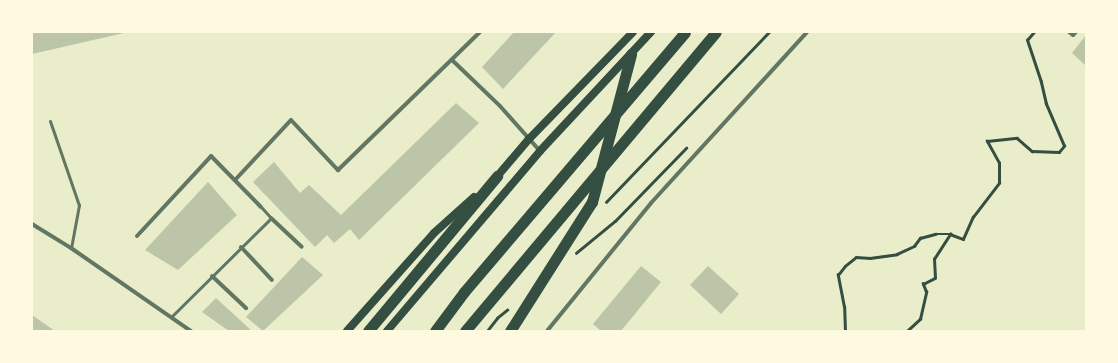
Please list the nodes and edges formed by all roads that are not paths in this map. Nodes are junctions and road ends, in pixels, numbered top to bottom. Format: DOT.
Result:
graph roads {
  1 [pos="480,32"];
  2 [pos="633,32"];
  3 [pos="651,32"];
  4 [pos="685,32"];
  5 [pos="716,32"];
  6 [pos="807,32"];
  7 [pos="1069,32"];
  8 [pos="1076,32"];
  9 [pos="631,54"];
  10 [pos="452,60"];
  11 [pos="50,121"];
  12 [pos="529,139"];
  13 [pos="540,151"];
  14 [pos="498,176"];
  15 [pos="234,180"];
  16 [pos="261,207"];
  17 [pos="271,218"];
  18 [pos="32,224"];
  19 [pos="137,236"];
  20 [pos="241,247"];
  21 [pos="302,247"];
  22 [pos="71,248"];
  23 [pos="212,276"];
  24 [pos="272,280"];
  25 [pos="246,308"];
  26 [pos="171,317"];
  27 [pos="191,331"];
  28 [pos="347,331"];
  29 [pos="368,331"];
  30 [pos="387,331"];
  31 [pos="435,331"];
  32 [pos="465,331"];
  33 [pos="510,331"];
  34 [pos="547,331"];
  1 -- 10 [label="street"];
  2 -- 12 [label="main road"];
  3 -- 9 [label="main road"];
  4 -- 31 [label="highway"];
  5 -- 32 [label="highway"];
  6 -- 34 [label="street"];
  7 -- 8 [label="street"];
  9 -- 13 [label="main road"];
  9 -- 33 [label="highway"];
  10 -- 12 [label="street"];
  10 -- 15 [label="street"];
  11 -- 22 [label="lane"];
  12 -- 13 [label="street"];
  12 -- 14 [label="main road"];
  13 -- 30 [label="main road"];
  14 -- 28 [label="main road"];
  14 -- 29 [label="highway"];
  15 -- 16 [label="street"];
  15 -- 19 [label="street"];
  16 -- 17 [label="lane"];
  17 -- 20 [label="lane"];
  17 -- 21 [label="street"];
  18 -- 22 [label="street"];
  20 -- 23 [label="lane"];
  20 -- 24 [label="street"];
  22 -- 26 [label="street"];
  23 -- 25 [label="street"];
  23 -- 26 [label="lane"];
  26 -- 27 [label="street"];
}
